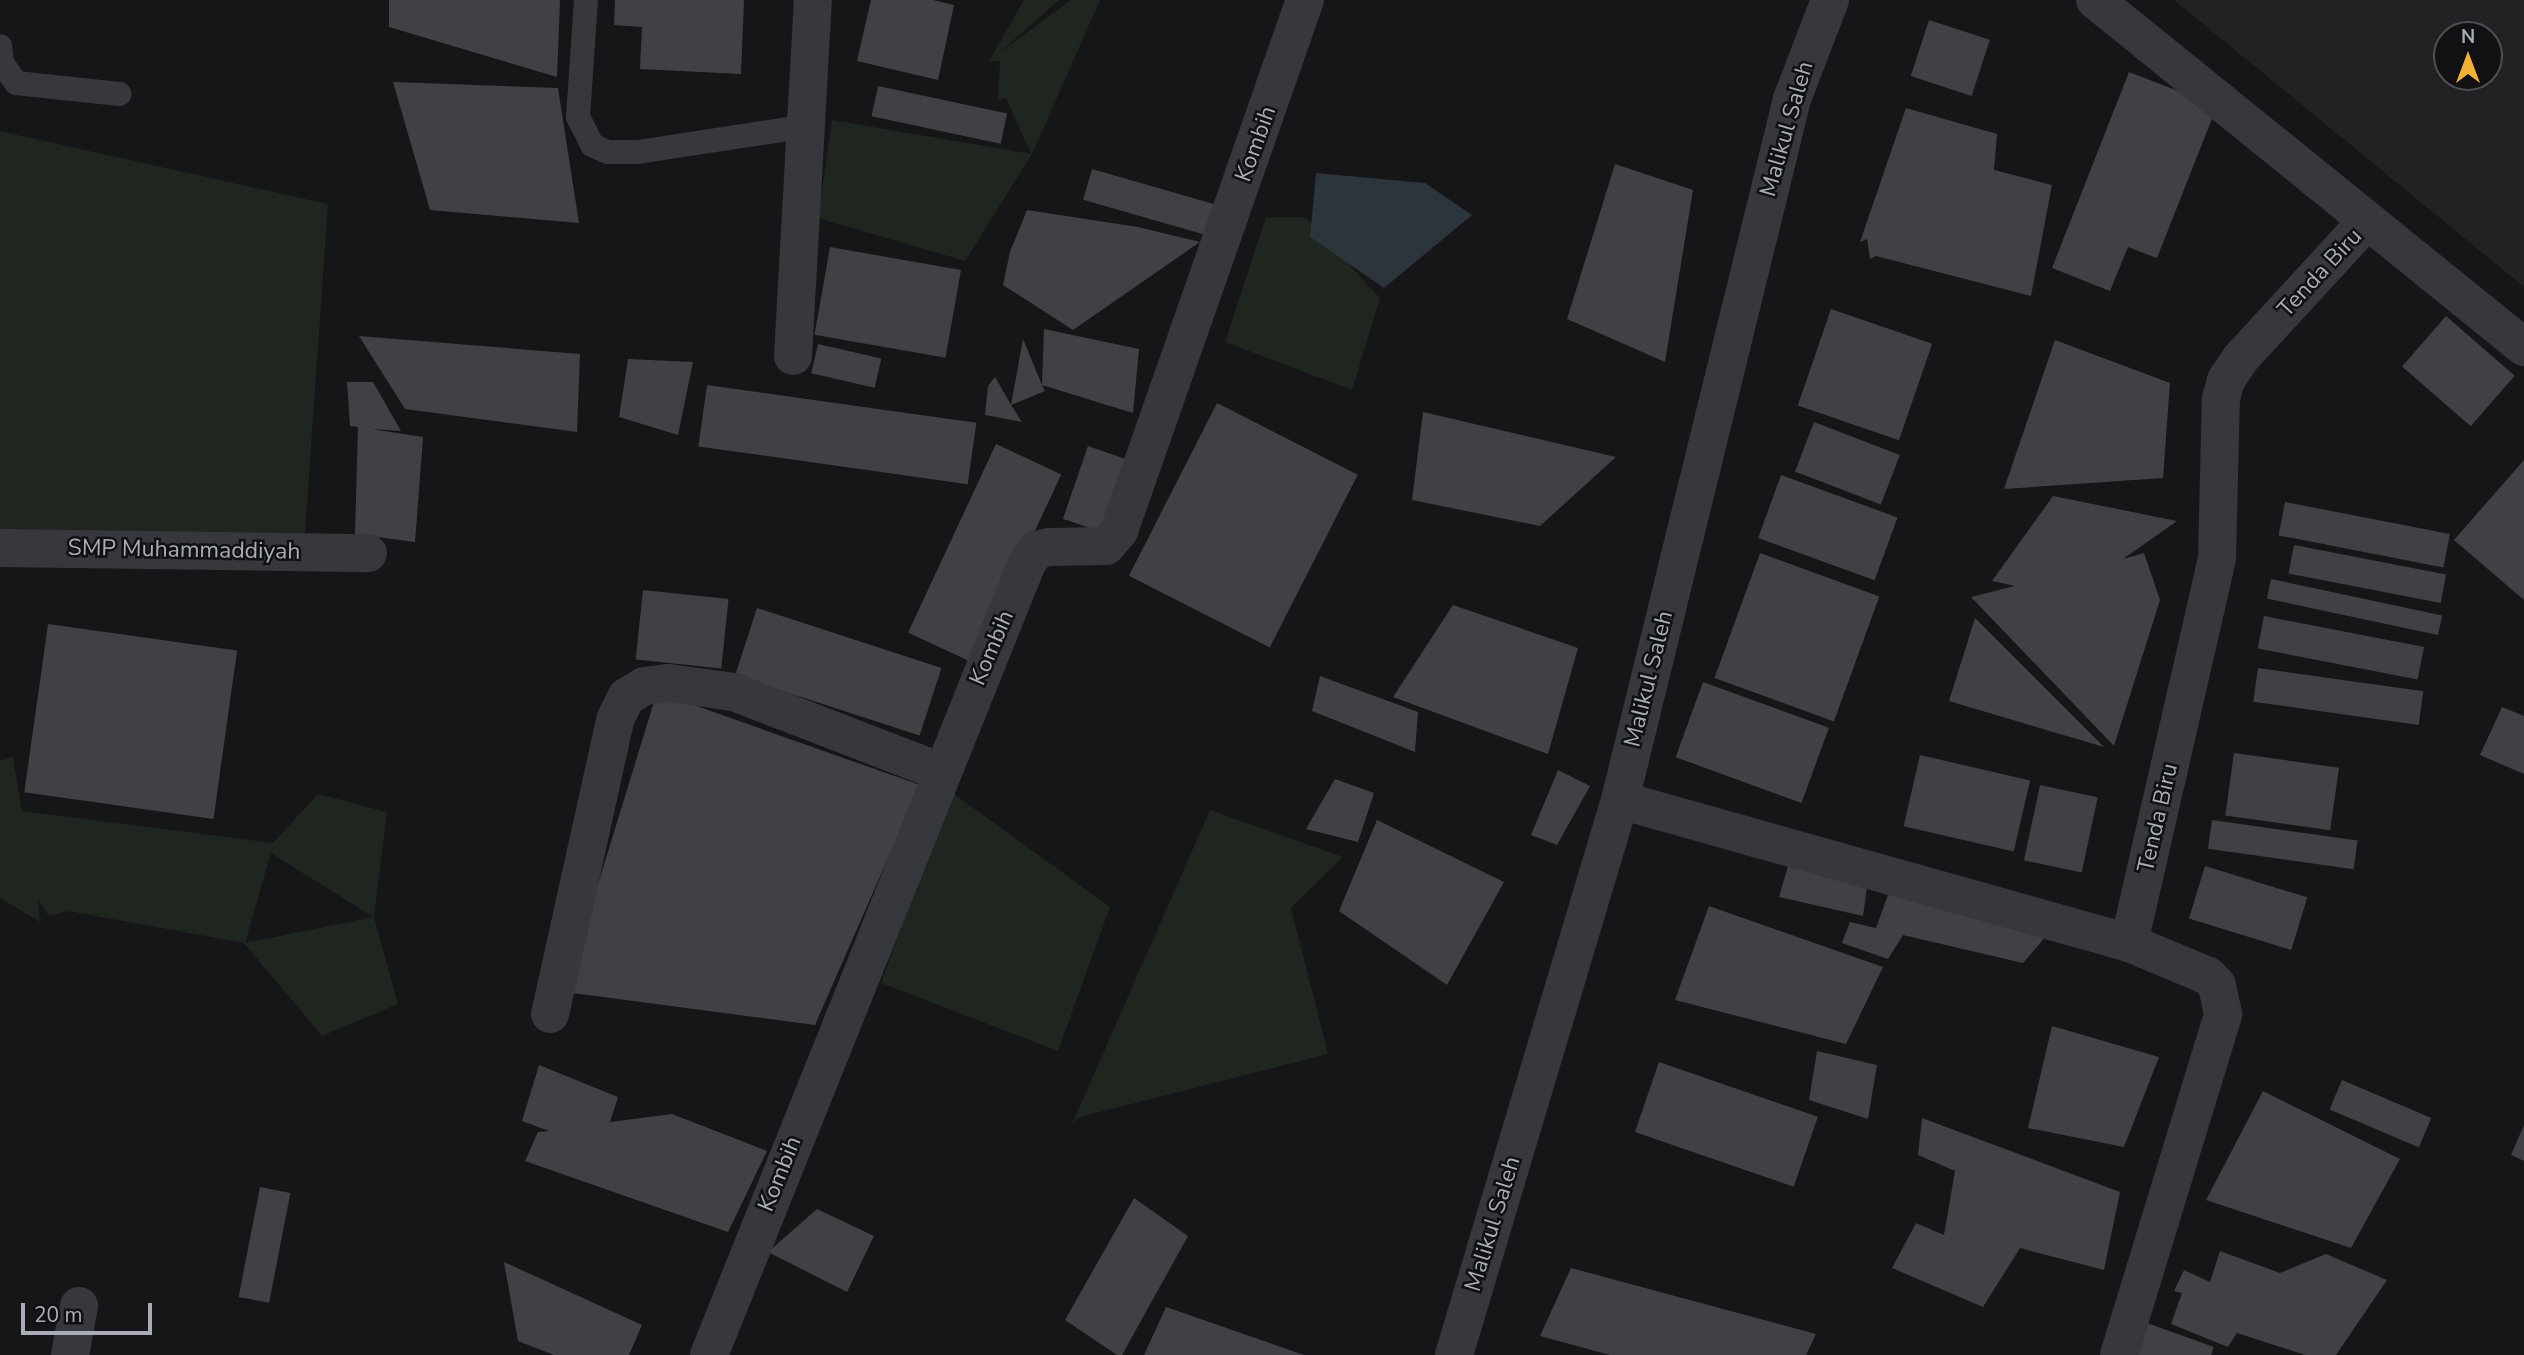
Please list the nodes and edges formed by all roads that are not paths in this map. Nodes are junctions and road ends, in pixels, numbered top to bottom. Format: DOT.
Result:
graph roads {
  1 [pos="586,0"];
  2 [pos="813,0"];
  3 [pos="1305,0"];
  4 [pos="1830,0"];
  5 [pos="2095,0"];
  6 [pos="0,46"];
  7 [pos="119,94"];
  8 [pos="808,126"];
  9 [pos="2367,221"];
  10 [pos="2524,348"];
  11 [pos="793,356"];
  12 [pos="0,548"];
  13 [pos="368,553"];
  14 [pos="940,772"];
  15 [pos="1620,800"];
  16 [pos="2129,943"];
  17 [pos="550,1014"];
  18 [pos="79,1306"];
  19 [pos="70,1355"];
  20 [pos="709,1355"];
  21 [pos="1454,1355"];
  22 [pos="2119,1355"];
  1 -- 8 [label="lane"];
  2 -- 8 [label="street"];
  3 -- 14 [label="street, Kombih"];
  4 -- 15 [label="street, Malikul Saleh"];
  5 -- 9 [label="street"];
  6 -- 7 [label="lane"];
  8 -- 11 [label="street"];
  9 -- 10 [label="street"];
  9 -- 16 [label="street, Tenda Biru"];
  12 -- 13 [label="street, SMP Muhammaddiyah"];
  14 -- 17 [label="street"];
  14 -- 20 [label="street, Kombih"];
  15 -- 16 [label="street"];
  15 -- 21 [label="street, Malikul Saleh"];
  16 -- 22 [label="street"];
  18 -- 19 [label="street"];
}
